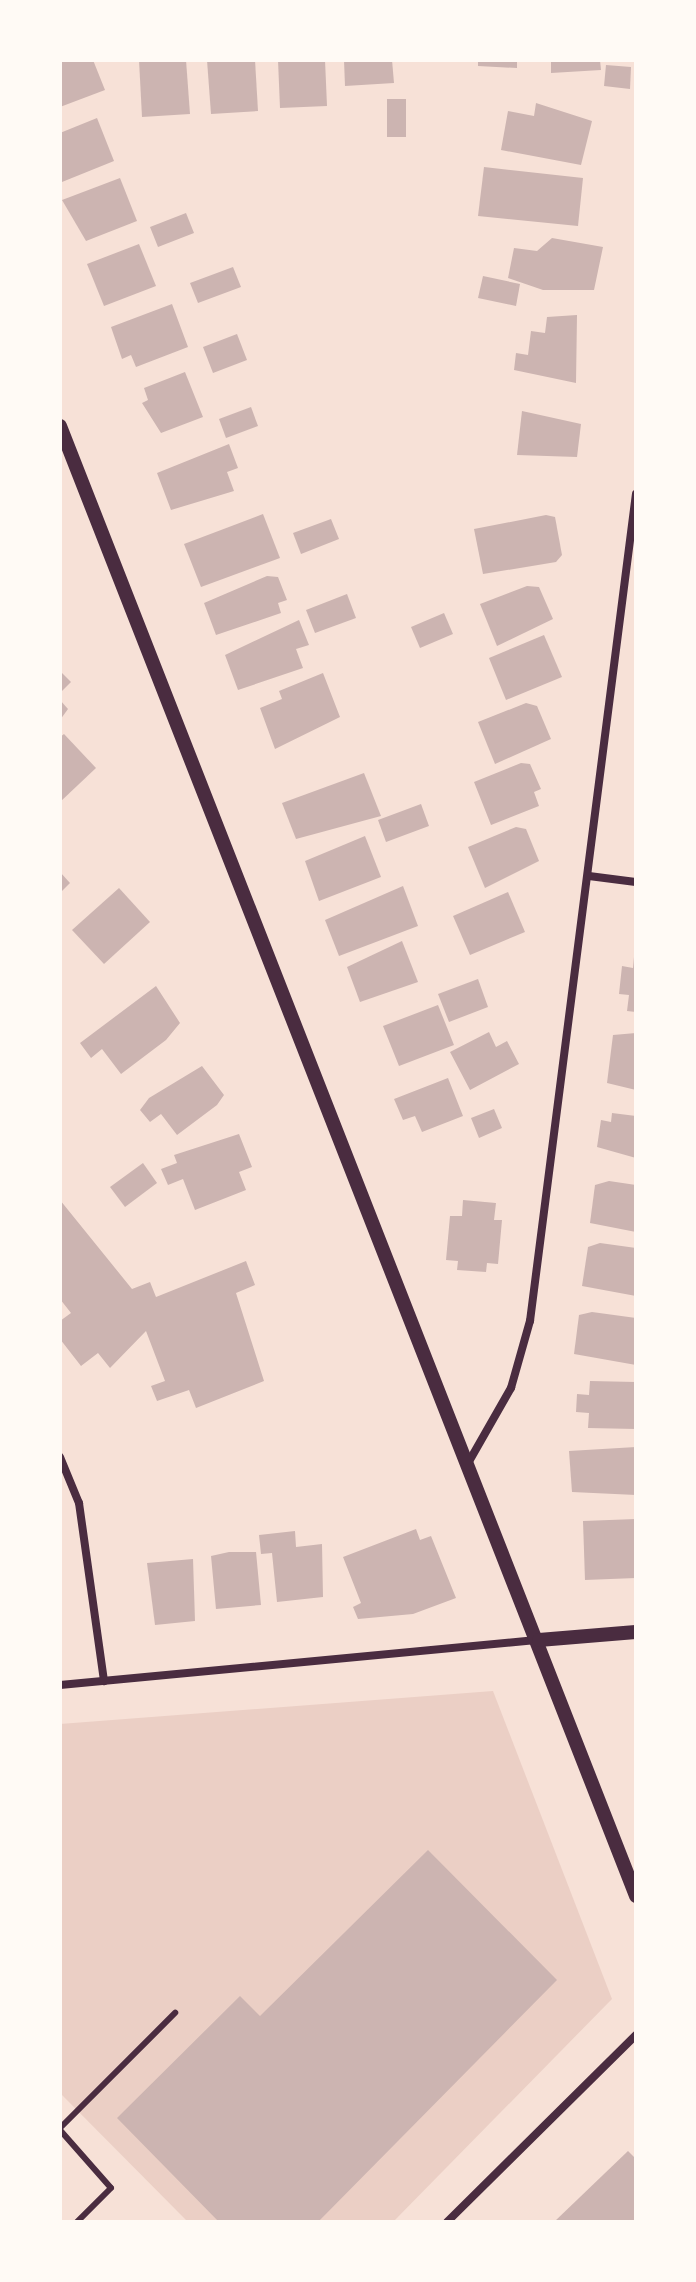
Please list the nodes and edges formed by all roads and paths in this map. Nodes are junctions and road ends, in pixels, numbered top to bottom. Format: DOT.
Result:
graph roads {
  1 [pos="60,426"];
  2 [pos="636,494"];
  3 [pos="589,876"];
  4 [pos="636,882"];
  5 [pos="60,1457"];
  6 [pos="467,1466"];
  7 [pos="636,1632"];
  8 [pos="539,1640"];
  9 [pos="104,1681"];
  10 [pos="60,1685"];
  11 [pos="636,1896"];
  12 [pos="175,2013"];
  13 [pos="636,2035"];
  14 [pos="60,2129"];
  15 [pos="77,2222"];
  16 [pos="447,2222"];
  1 -- 6 [label="street"];
  2 -- 3 [label="street"];
  3 -- 4 [label="street"];
  3 -- 6 [label="street"];
  5 -- 9 [label="street"];
  6 -- 8 [label="street"];
  7 -- 8 [label="street"];
  8 -- 9 [label="street"];
  8 -- 11 [label="street"];
  9 -- 10 [label="street"];
  12 -- 14 [label="lane"];
  13 -- 16 [label="street"];
  14 -- 15 [label="lane"];
}
